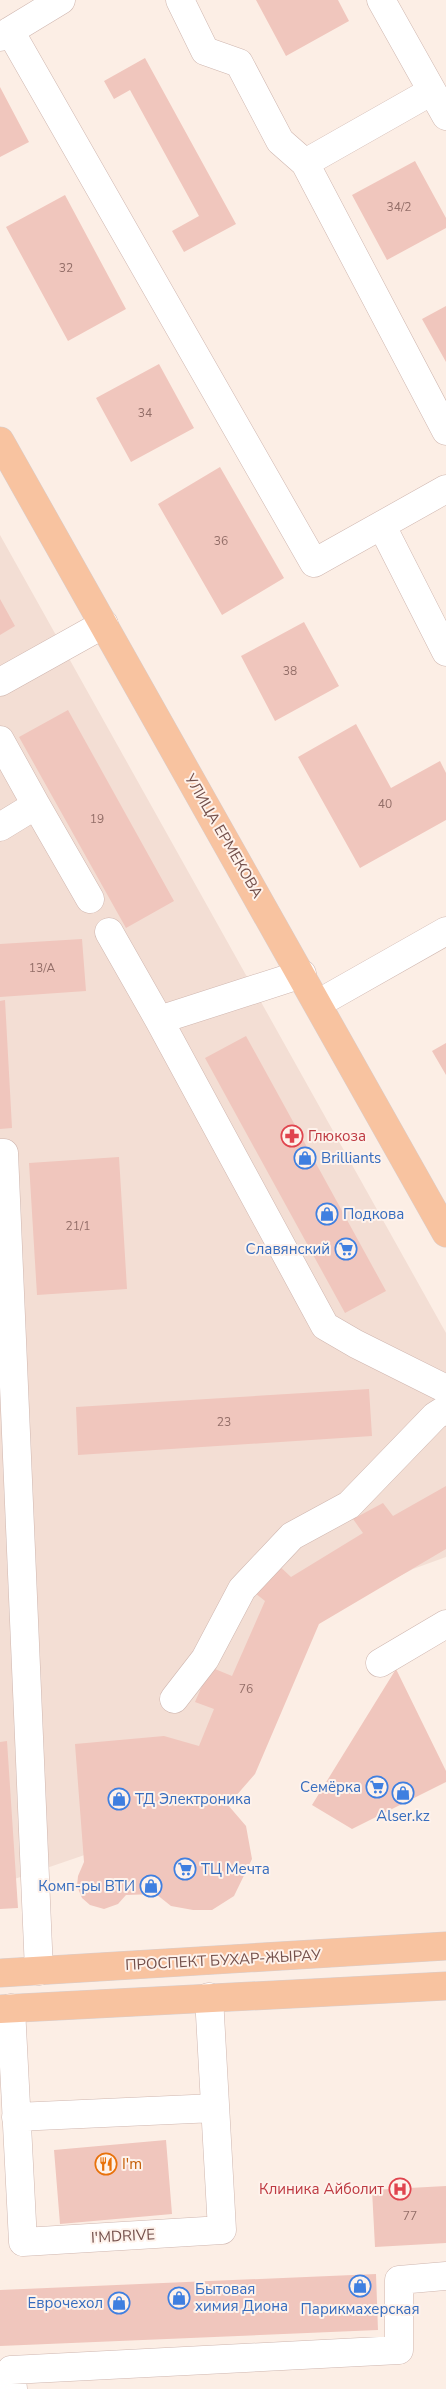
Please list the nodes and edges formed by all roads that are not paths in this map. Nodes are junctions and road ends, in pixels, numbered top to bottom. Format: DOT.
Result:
graph roads {
  1 [pos="61,0"];
  2 [pos="180,0"];
  3 [pos="382,0"];
  4 [pos="5,34"];
  5 [pos="432,91"];
  6 [pos="446,116"];
  7 [pos="305,163"];
  8 [pos="446,431"];
  9 [pos="0,441"];
  10 [pos="446,490"];
  11 [pos="382,526"];
  12 [pos="104,624"];
  13 [pos="446,652"];
  14 [pos="0,682"];
  15 [pos="0,740"];
  16 [pos="36,805"];
  17 [pos="0,828"];
  18 [pos="90,900"];
  19 [pos="446,931"];
  20 [pos="109,932"];
  21 [pos="302,974"];
  22 [pos="318,1004"];
  23 [pos="159,1020"];
  24 [pos="0,1153"];
  25 [pos="446,1233"];
  26 [pos="446,1389"];
  27 [pos="7,1400"];
  28 [pos="446,1409"];
  29 [pos="446,1624"];
  30 [pos="380,1663"];
  31 [pos="174,1699"];
  32 [pos="446,1946"];
  33 [pos="39,1971"];
  34 [pos="0,1973"];
  35 [pos="446,1986"];
  36 [pos="209,1997"];
  37 [pos="5,2009"];
  38 [pos="215,2108"];
  39 [pos="16,2117"];
  40 [pos="446,2276"];
  41 [pos="13,2389"];
  1 -- 4 [label="street"];
  2 -- 7 [label="street"];
  3 -- 5 [label="street"];
  4 -- 11 [label="street"];
  5 -- 6 [label="street"];
  5 -- 7 [label="street"];
  7 -- 8 [label="street"];
  9 -- 12 [label="main road, УЛИЦА ЕРМЕКОВА"];
  10 -- 11 [label="street"];
  11 -- 13 [label="street"];
  12 -- 14 [label="street"];
  12 -- 21 [label="main road, УЛИЦА ЕРМЕКОВА"];
  15 -- 16 [label="street"];
  16 -- 17 [label="street"];
  16 -- 18 [label="street"];
  19 -- 22 [label="street"];
  20 -- 23 [label="street"];
  21 -- 22 [label="main road, УЛИЦА ЕРМЕКОВА"];
  21 -- 23 [label="street"];
  22 -- 25 [label="main road, УЛИЦА ЕРМЕКОВА"];
  23 -- 26 [label="street"];
  24 -- 27 [label="street"];
  27 -- 33 [label="street"];
  28 -- 31 [label="street"];
  29 -- 30 [label="street"];
  32 -- 33 [label="main road, ПРОСПЕКТ БУХАР-ЖЫРАУ"];
  33 -- 34 [label="main road, ПРОСПЕКТ БУХАР-ЖЫРАУ"];
  35 -- 36 [label="main road"];
  36 -- 37 [label="main road"];
  36 -- 38 [label="street, I'MDRIVE"];
  37 -- 39 [label="street, I'MDRIVE"];
  38 -- 39 [label="street"];
  38 -- 39 [label="street, I'MDRIVE"];
  40 -- 41 [label="street"];
}
